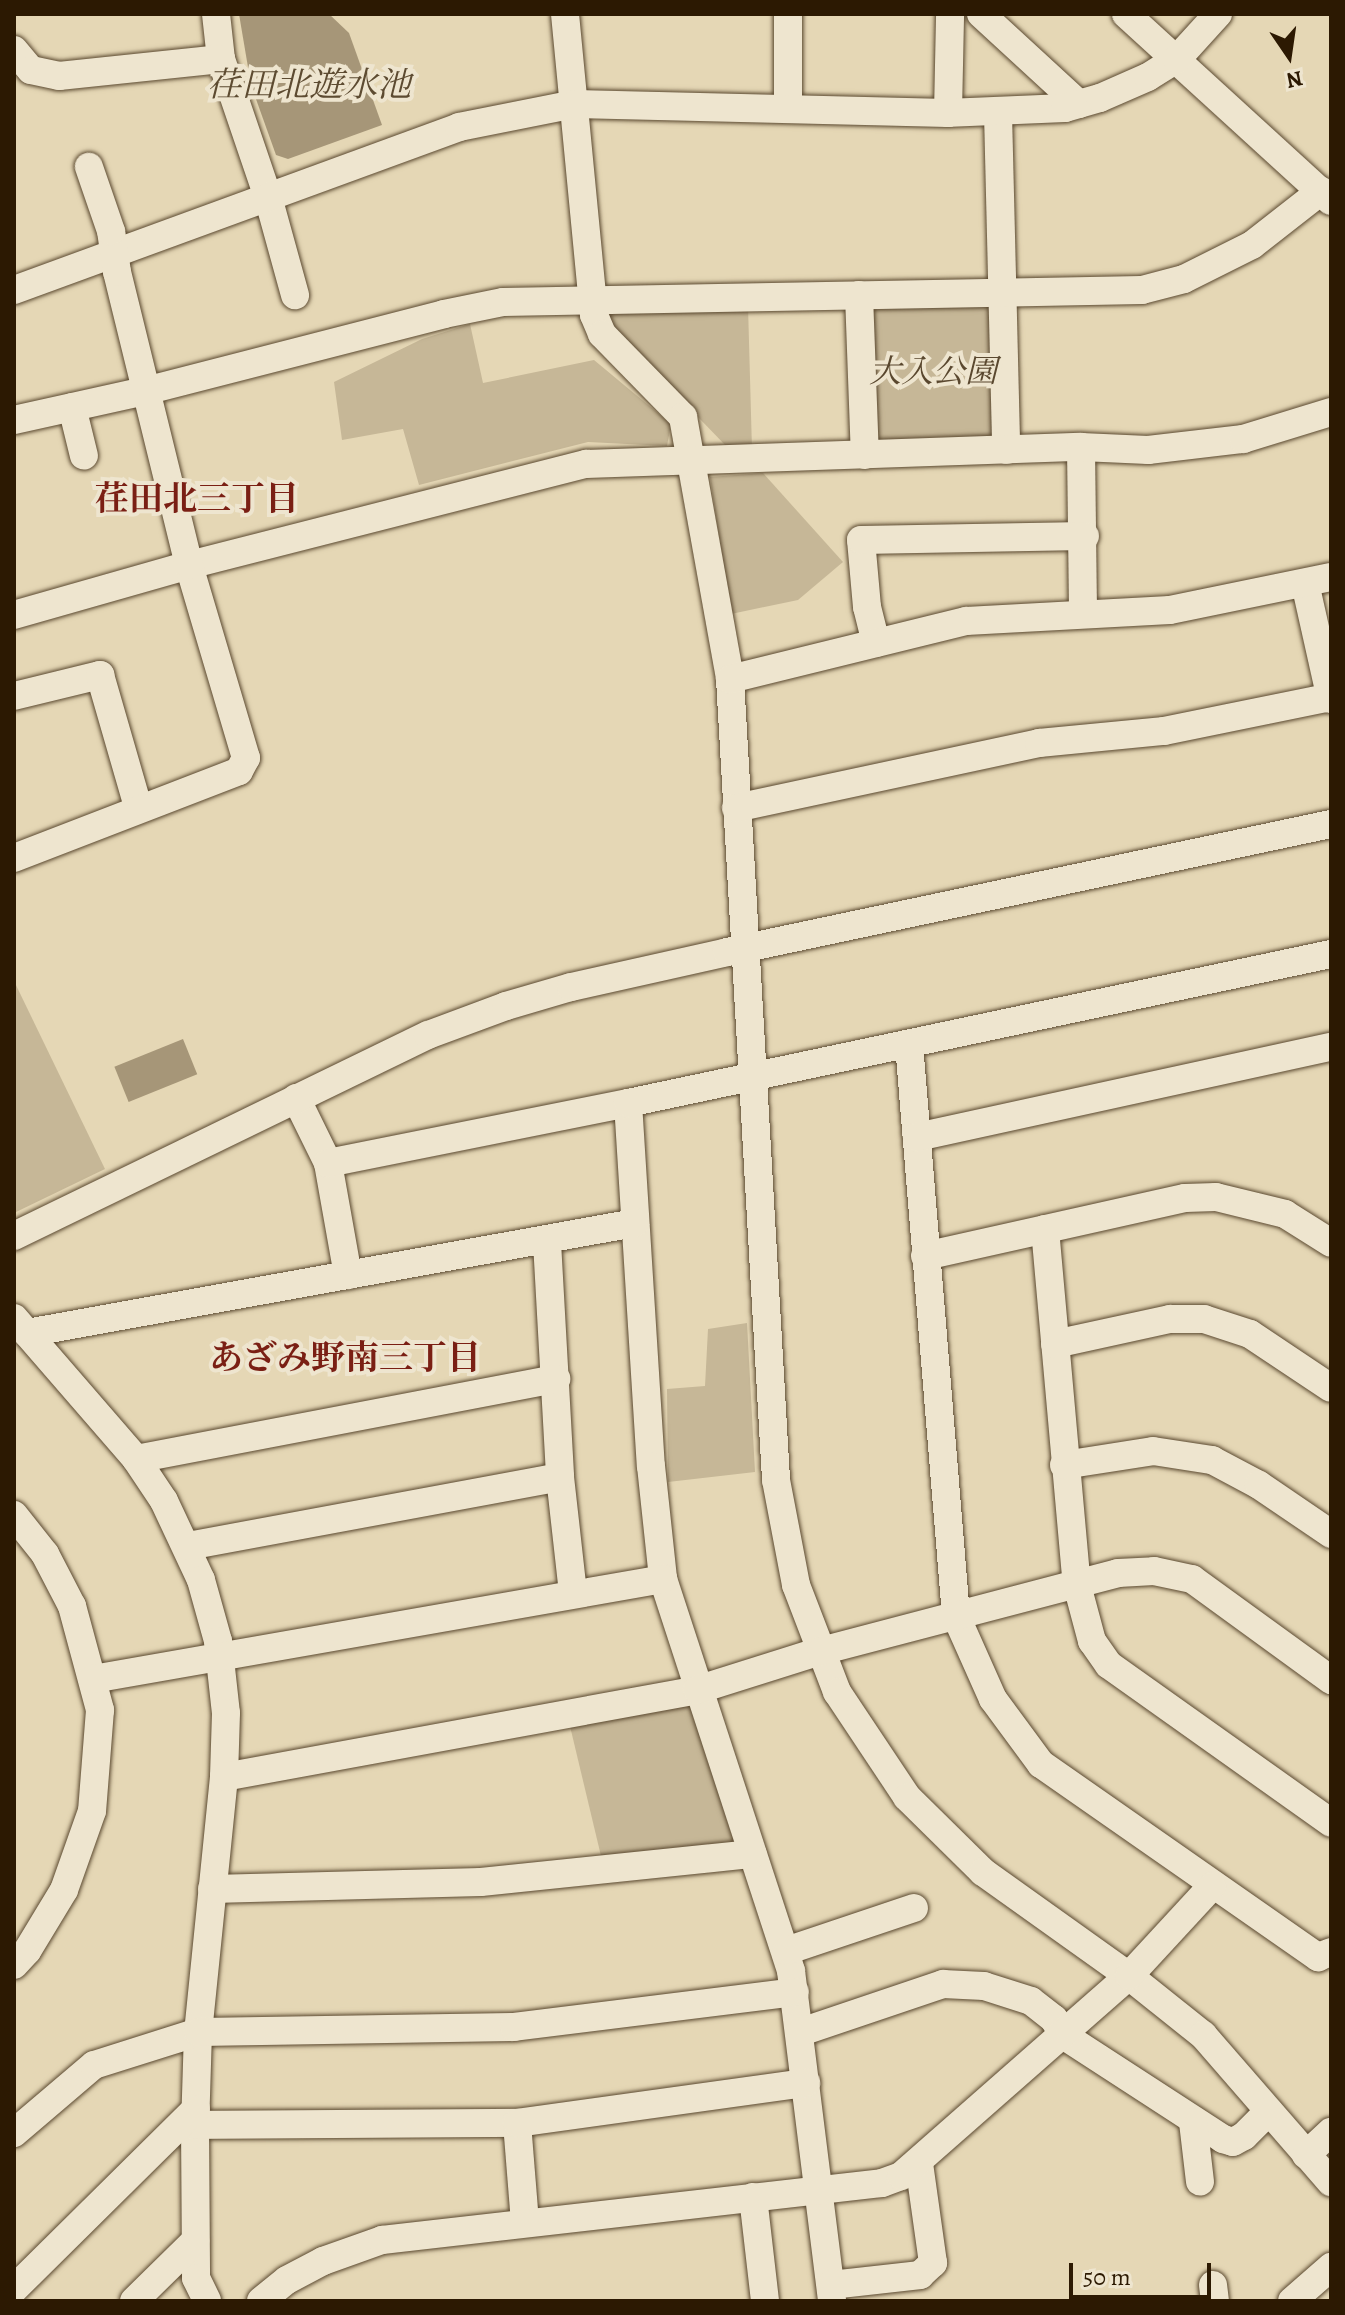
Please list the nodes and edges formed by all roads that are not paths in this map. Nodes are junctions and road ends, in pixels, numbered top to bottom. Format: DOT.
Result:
graph roads {
  1 [pos="216,14"];
  2 [pos="565,14"];
  3 [pos="788,14"];
  4 [pos="950,14"];
  5 [pos="981,14"];
  6 [pos="1126,14"];
  7 [pos="1218,14"];
  8 [pos="14,50"];
  9 [pos="221,59"];
  10 [pos="1177,59"];
  11 [pos="575,104"];
  12 [pos="1079,104"];
  13 [pos="788,109"];
  14 [pos="948,113"];
  15 [pos="998,113"];
  16 [pos="89,167"];
  17 [pos="1326,196"];
  18 [pos="268,197"];
  19 [pos="114,255"];
  20 [pos="14,290"];
  21 [pos="1000,294"];
  22 [pos="295,295"];
  23 [pos="859,295"];
  24 [pos="591,299"];
  25 [pos="145,391"];
  26 [pos="72,407"];
  27 [pos="1331,412"];
  28 [pos="14,420"];
  29 [pos="1081,447"];
  30 [pos="1006,450"];
  31 [pos="865,455"];
  32 [pos="84,456"];
  33 [pos="693,460"];
  34 [pos="1085,536"];
  35 [pos="189,565"];
  36 [pos="1318,580"];
  37 [pos="1083,614"];
  38 [pos="14,615"];
  39 [pos="876,643"];
  40 [pos="730,679"];
  41 [pos="14,696"];
  42 [pos="1331,698"];
  43 [pos="138,807"];
  44 [pos="736,808"];
  45 [pos="1331,824"];
  46 [pos="14,858"];
  47 [pos="746,948"];
  48 [pos="1331,954"];
  49 [pos="909,1044"];
  50 [pos="1331,1047"];
  51 [pos="753,1076"];
  52 [pos="296,1098"];
  53 [pos="628,1103"];
  54 [pos="917,1137"];
  55 [pos="328,1163"];
  56 [pos="635,1223"];
  57 [pos="1045,1229"];
  58 [pos="14,1236"];
  59 [pos="547,1242"];
  60 [pos="1331,1242"];
  61 [pos="925,1256"];
  62 [pos="348,1275"];
  63 [pos="20,1326"];
  64 [pos="1055,1344"];
  65 [pos="556,1379"];
  66 [pos="1331,1388"];
  67 [pos="136,1459"];
  68 [pos="1064,1465"];
  69 [pos="560,1477"];
  70 [pos="14,1515"];
  71 [pos="1331,1534"];
  72 [pos="188,1546"];
  73 [pos="663,1579"];
  74 [pos="1077,1585"];
  75 [pos="573,1592"];
  76 [pos="956,1616"];
  77 [pos="821,1651"];
  78 [pos="222,1659"];
  79 [pos="93,1679"];
  80 [pos="1331,1680"];
  81 [pos="697,1690"];
  82 [pos="224,1777"];
  83 [pos="1331,1823"];
  84 [pos="753,1854"];
  85 [pos="1212,1886"];
  86 [pos="212,1889"];
  87 [pos="914,1908"];
  88 [pos="786,1951"];
  89 [pos="1331,1952"];
  90 [pos="14,1965"];
  91 [pos="1129,1976"];
  92 [pos="795,1992"];
  93 [pos="198,2032"];
  94 [pos="801,2032"];
  95 [pos="1063,2035"];
  96 [pos="806,2083"];
  97 [pos="1269,2111"];
  98 [pos="195,2117"];
  99 [pos="1193,2122"];
  100 [pos="517,2123"];
  101 [pos="1331,2132"];
  102 [pos="14,2133"];
  103 [pos="1306,2155"];
  104 [pos="919,2163"];
  105 [pos="1200,2182"];
  106 [pos="1331,2182"];
  107 [pos="821,2189"];
  108 [pos="753,2197"];
  109 [pos="525,2222"];
  110 [pos="195,2241"];
  111 [pos="1331,2267"];
  112 [pos="14,2289"];
  113 [pos="831,2293"];
  114 [pos="134,2301"];
  115 [pos="207,2301"];
  116 [pos="261,2301"];
  117 [pos="765,2301"];
  118 [pos="1292,2301"];
  1 -- 9 [label="street"];
  2 -- 11 [label="street"];
  3 -- 13 [label="street"];
  4 -- 14 [label="street"];
  5 -- 12 [label="street"];
  6 -- 10 [label="street"];
  7 -- 10 [label="street"];
  8 -- 9 [label="street"];
  9 -- 18 [label="street"];
  10 -- 12 [label="street"];
  10 -- 17 [label="street"];
  11 -- 13 [label="street"];
  11 -- 18 [label="street"];
  11 -- 24 [label="street"];
  12 -- 15 [label="street"];
  13 -- 14 [label="street"];
  14 -- 15 [label="street"];
  15 -- 21 [label="street"];
  16 -- 19 [label="street"];
  17 -- 21 [label="street"];
  18 -- 19 [label="street"];
  18 -- 22 [label="street"];
  19 -- 20 [label="street"];
  19 -- 25 [label="street"];
  21 -- 23 [label="street"];
  21 -- 30 [label="street"];
  23 -- 24 [label="street"];
  23 -- 31 [label="street"];
  24 -- 25 [label="street"];
  24 -- 33 [label="street"];
  25 -- 26 [label="street"];
  25 -- 35 [label="street"];
  26 -- 28 [label="street"];
  26 -- 32 [label="street"];
  27 -- 29 [label="street"];
  29 -- 30 [label="street"];
  29 -- 34 [label="street"];
  30 -- 31 [label="street"];
  31 -- 33 [label="street"];
  33 -- 35 [label="street"];
  33 -- 40 [label="street"];
  34 -- 37 [label="street"];
  34 -- 39 [label="street"];
  35 -- 38 [label="street"];
  35 -- 43 [label="street"];
  36 -- 37 [label="street"];
  36 -- 42 [label="street"];
  37 -- 39 [label="street"];
  39 -- 40 [label="street"];
  40 -- 44 [label="street"];
  41 -- 43 [label="street"];
  42 -- 44 [label="street"];
  43 -- 46 [label="street"];
  44 -- 47 [label="street"];
  45 -- 47 [label="street"];
  47 -- 51 [label="street"];
  47 -- 52 [label="street"];
  48 -- 49 [label="street"];
  49 -- 51 [label="street"];
  49 -- 54 [label="street"];
  50 -- 54 [label="street"];
  51 -- 53 [label="street"];
  51 -- 77 [label="street"];
  52 -- 55 [label="street"];
  52 -- 58 [label="street"];
  53 -- 55 [label="street"];
  53 -- 56 [label="street"];
  54 -- 61 [label="street"];
  55 -- 62 [label="street"];
  56 -- 59 [label="street"];
  56 -- 73 [label="street"];
  57 -- 60 [label="street"];
  57 -- 61 [label="street"];
  57 -- 64 [label="street"];
  59 -- 62 [label="street"];
  59 -- 65 [label="street"];
  61 -- 76 [label="street"];
  62 -- 63 [label="street"];
  63 -- 67 [label="street"];
  64 -- 66 [label="street"];
  64 -- 68 [label="street"];
  65 -- 67 [label="street"];
  65 -- 69 [label="street"];
  67 -- 72 [label="street"];
  68 -- 71 [label="street"];
  68 -- 74 [label="street"];
  69 -- 72 [label="street"];
  69 -- 75 [label="street"];
  70 -- 79 [label="street"];
  72 -- 78 [label="street"];
  73 -- 75 [label="street"];
  73 -- 81 [label="street"];
  74 -- 76 [label="street"];
  74 -- 80 [label="street"];
  74 -- 83 [label="street"];
  75 -- 78 [label="street"];
  76 -- 77 [label="street"];
  76 -- 85 [label="street"];
  77 -- 81 [label="street"];
  77 -- 91 [label="street"];
  78 -- 79 [label="street"];
  78 -- 82 [label="street"];
  79 -- 90 [label="street"];
  81 -- 82 [label="street"];
  81 -- 84 [label="street"];
  82 -- 86 [label="street"];
  84 -- 86 [label="street"];
  84 -- 88 [label="street"];
  85 -- 89 [label="street"];
  85 -- 91 [label="street"];
  86 -- 93 [label="street"];
  87 -- 88 [label="street"];
  88 -- 92 [label="street"];
  91 -- 95 [label="street"];
  91 -- 97 [label="street"];
  92 -- 93 [label="street"];
  92 -- 94 [label="street"];
  93 -- 98 [label="street"];
  93 -- 102 [label="street"];
  94 -- 95 [label="street"];
  94 -- 96 [label="street"];
  95 -- 99 [label="street"];
  95 -- 104 [label="street"];
  96 -- 100 [label="street"];
  96 -- 107 [label="street"];
  97 -- 99 [label="street"];
  97 -- 103 [label="street"];
  98 -- 100 [label="street"];
  98 -- 110 [label="street"];
  98 -- 112 [label="street"];
  99 -- 105 [label="street"];
  100 -- 109 [label="street"];
  101 -- 103 [label="street"];
  103 -- 106 [label="street"];
  104 -- 107 [label="street"];
  104 -- 113 [label="street"];
  107 -- 108 [label="street"];
  107 -- 113 [label="street"];
  108 -- 109 [label="street"];
  108 -- 117 [label="street"];
  109 -- 116 [label="street"];
  110 -- 114 [label="street"];
  110 -- 115 [label="street"];
  111 -- 118 [label="street"];
}
